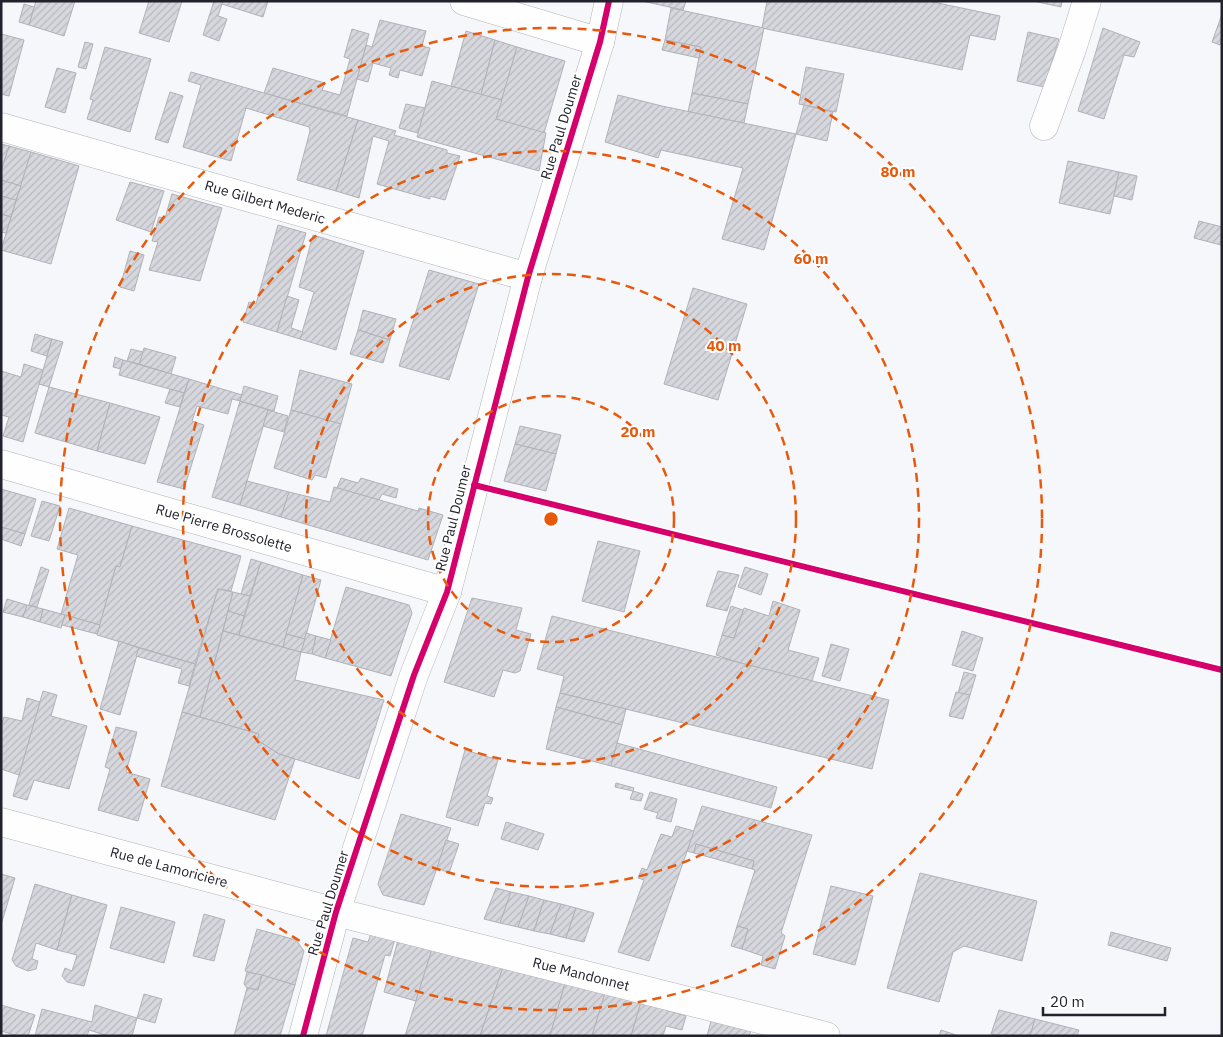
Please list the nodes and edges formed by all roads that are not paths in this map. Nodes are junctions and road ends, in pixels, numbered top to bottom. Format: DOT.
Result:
graph roads {
  1 [pos="464,1"];
  2 [pos="609,1"];
  3 [pos="1087,1"];
  4 [pos="600,42"];
  5 [pos="1,126"];
  6 [pos="1044,126"];
  7 [pos="528,277"];
  8 [pos="1,464"];
  9 [pos="447,592"];
  10 [pos="1,822"];
  11 [pos="336,912"];
  12 [pos="303,1036"];
  13 [pos="826,1036"];
  1 -- 4 [label="street"];
  2 -- 4 [label="street, Rue Paul Doumer"];
  3 -- 6 [label="street"];
  4 -- 7 [label="street, Rue Paul Doumer"];
  5 -- 7 [label="street, Rue Gilbert Mederic"];
  7 -- 9 [label="street, Rue Paul Doumer"];
  8 -- 9 [label="street, Rue Pierre Brossolette"];
  9 -- 11 [label="street, Rue Paul Doumer"];
  10 -- 11 [label="street, Rue de Lamoriciere"];
  11 -- 12 [label="street, Rue Paul Doumer"];
  11 -- 13 [label="street, Rue Mandonnet"];
}
